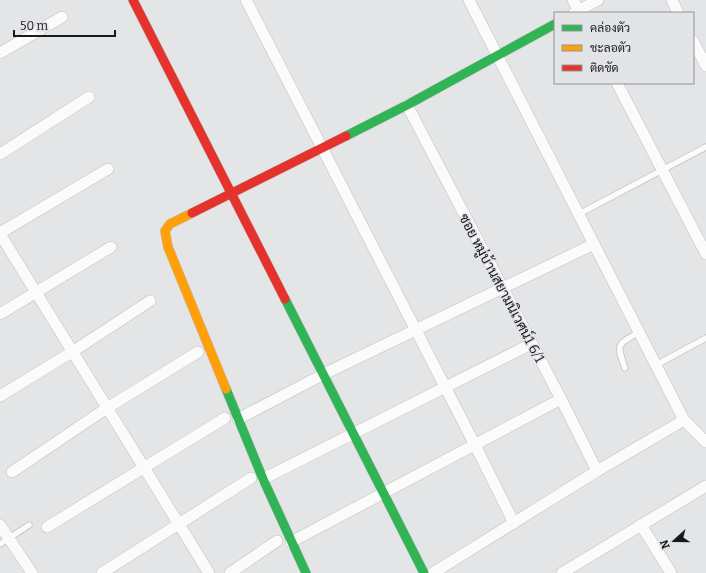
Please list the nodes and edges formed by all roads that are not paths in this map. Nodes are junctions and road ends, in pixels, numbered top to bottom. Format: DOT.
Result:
graph roads {
  1 [pos="133,0"];
  2 [pos="246,0"];
  3 [pos="469,0"];
  4 [pos="573,0"];
  5 [pos="598,0"];
  6 [pos="672,0"];
  7 [pos="578,12"];
  8 [pos="678,12"];
  9 [pos="62,17"];
  10 [pos="554,25"];
  11 [pos="694,43"];
  12 [pos="0,54"];
  13 [pos="497,55"];
  14 [pos="706,66"];
  15 [pos="618,84"];
  16 [pos="89,97"];
  17 [pos="407,105"];
  18 [pos="706,146"];
  19 [pos="322,148"];
  20 [pos="0,154"];
  21 [pos="108,169"];
  22 [pos="662,169"];
  23 [pos="231,192"];
  24 [pos="579,214"];
  25 [pos="0,234"];
  26 [pos="594,244"];
  27 [pos="111,247"];
  28 [pos="706,254"];
  29 [pos="502,287"];
  30 [pos="36,292"];
  31 [pos="150,301"];
  32 [pos="0,314"];
  33 [pos="416,331"];
  34 [pos="640,332"];
  35 [pos="706,338"];
  36 [pos="531,344"];
  37 [pos="72,352"];
  38 [pos="198,352"];
  39 [pos="656,365"];
  40 [pos="625,368"];
  41 [pos="324,374"];
  42 [pos="444,387"];
  43 [pos="0,396"];
  44 [pos="561,399"];
  45 [pos="107,408"];
  46 [pos="224,418"];
  47 [pos="238,419"];
  48 [pos="684,420"];
  49 [pos="353,433"];
  50 [pos="706,442"];
  51 [pos="475,444"];
  52 [pos="143,467"];
  53 [pos="597,471"];
  54 [pos="12,472"];
  55 [pos="251,478"];
  56 [pos="263,479"];
  57 [pos="706,486"];
  58 [pos="384,493"];
  59 [pos="514,523"];
  60 [pos="179,524"];
  61 [pos="0,525"];
  62 [pos="30,525"];
  63 [pos="641,525"];
  64 [pos="47,527"];
  65 [pos="4,541"];
  66 [pos="277,541"];
  67 [pos="290,542"];
  68 [pos="580,568"];
  69 [pos="32,573"];
  70 [pos="102,573"];
  71 [pos="209,573"];
  72 [pos="230,573"];
  73 [pos="306,573"];
  74 [pos="424,573"];
  75 [pos="434,573"];
  76 [pos="562,573"];
  77 [pos="671,573"];
  1 -- 23 [label="street"];
  2 -- 19 [label="street"];
  3 -- 13 [label="street"];
  4 -- 7 [label="street"];
  5 -- 7 [label="street"];
  6 -- 8 [label="street"];
  9 -- 12 [label="street"];
  10 -- 13 [label="street"];
  11 -- 14 [label="street"];
  13 -- 17 [label="street"];
  13 -- 24 [label="street"];
  15 -- 22 [label="street"];
  16 -- 20 [label="street"];
  17 -- 19 [label="street"];
  17 -- 29 [label="street, ซอย หมู่บ้านสยามนิเวศน์1 6/1"];
  18 -- 22 [label="lane"];
  19 -- 23 [label="street"];
  19 -- 33 [label="street"];
  21 -- 25 [label="street"];
  22 -- 24 [label="lane"];
  22 -- 28 [label="street"];
  23 -- 41 [label="street"];
  23 -- 47 [label="street"];
  24 -- 26 [label="street"];
  25 -- 30 [label="street"];
  26 -- 29 [label="street"];
  26 -- 34 [label="street"];
  27 -- 30 [label="street"];
  29 -- 33 [label="street"];
  29 -- 36 [label="street, ซอย หมู่บ้านสยามนิเวศน์1 6/1"];
  30 -- 32 [label="street"];
  30 -- 37 [label="street"];
  31 -- 37 [label="street"];
  33 -- 41 [label="street"];
  33 -- 42 [label="street"];
  34 -- 39 [label="street"];
  34 -- 40 [label="lane"];
  35 -- 39 [label="lane"];
  36 -- 42 [label="street"];
  36 -- 44 [label="street, ซอย หมู่บ้านสยามนิเวศน์1 6/1"];
  37 -- 43 [label="street"];
  37 -- 45 [label="street"];
  38 -- 45 [label="street"];
  39 -- 48 [label="street"];
  41 -- 47 [label="street"];
  41 -- 49 [label="street"];
  42 -- 49 [label="street"];
  42 -- 51 [label="street"];
  44 -- 51 [label="street"];
  44 -- 53 [label="street, ซอย หมู่บ้านสยามนิเวศน์1 6/1"];
  45 -- 52 [label="street"];
  45 -- 54 [label="street"];
  46 -- 52 [label="street"];
  47 -- 56 [label="street"];
  48 -- 50 [label="street"];
  48 -- 53 [label="street"];
  49 -- 56 [label="street"];
  49 -- 58 [label="street"];
  51 -- 58 [label="street"];
  51 -- 59 [label="street"];
  52 -- 60 [label="street"];
  52 -- 64 [label="street"];
  53 -- 59 [label="street"];
  55 -- 60 [label="street"];
  56 -- 67 [label="street"];
  57 -- 63 [label="street"];
  58 -- 67 [label="street"];
  58 -- 74 [label="street"];
  59 -- 75 [label="street"];
  60 -- 70 [label="street"];
  60 -- 71 [label="street"];
  61 -- 65 [label="street"];
  62 -- 65 [label="lane"];
  63 -- 68 [label="street"];
  63 -- 77 [label="street"];
  65 -- 69 [label="street"];
  66 -- 72 [label="street"];
  67 -- 73 [label="street"];
  68 -- 76 [label="street"];
}
